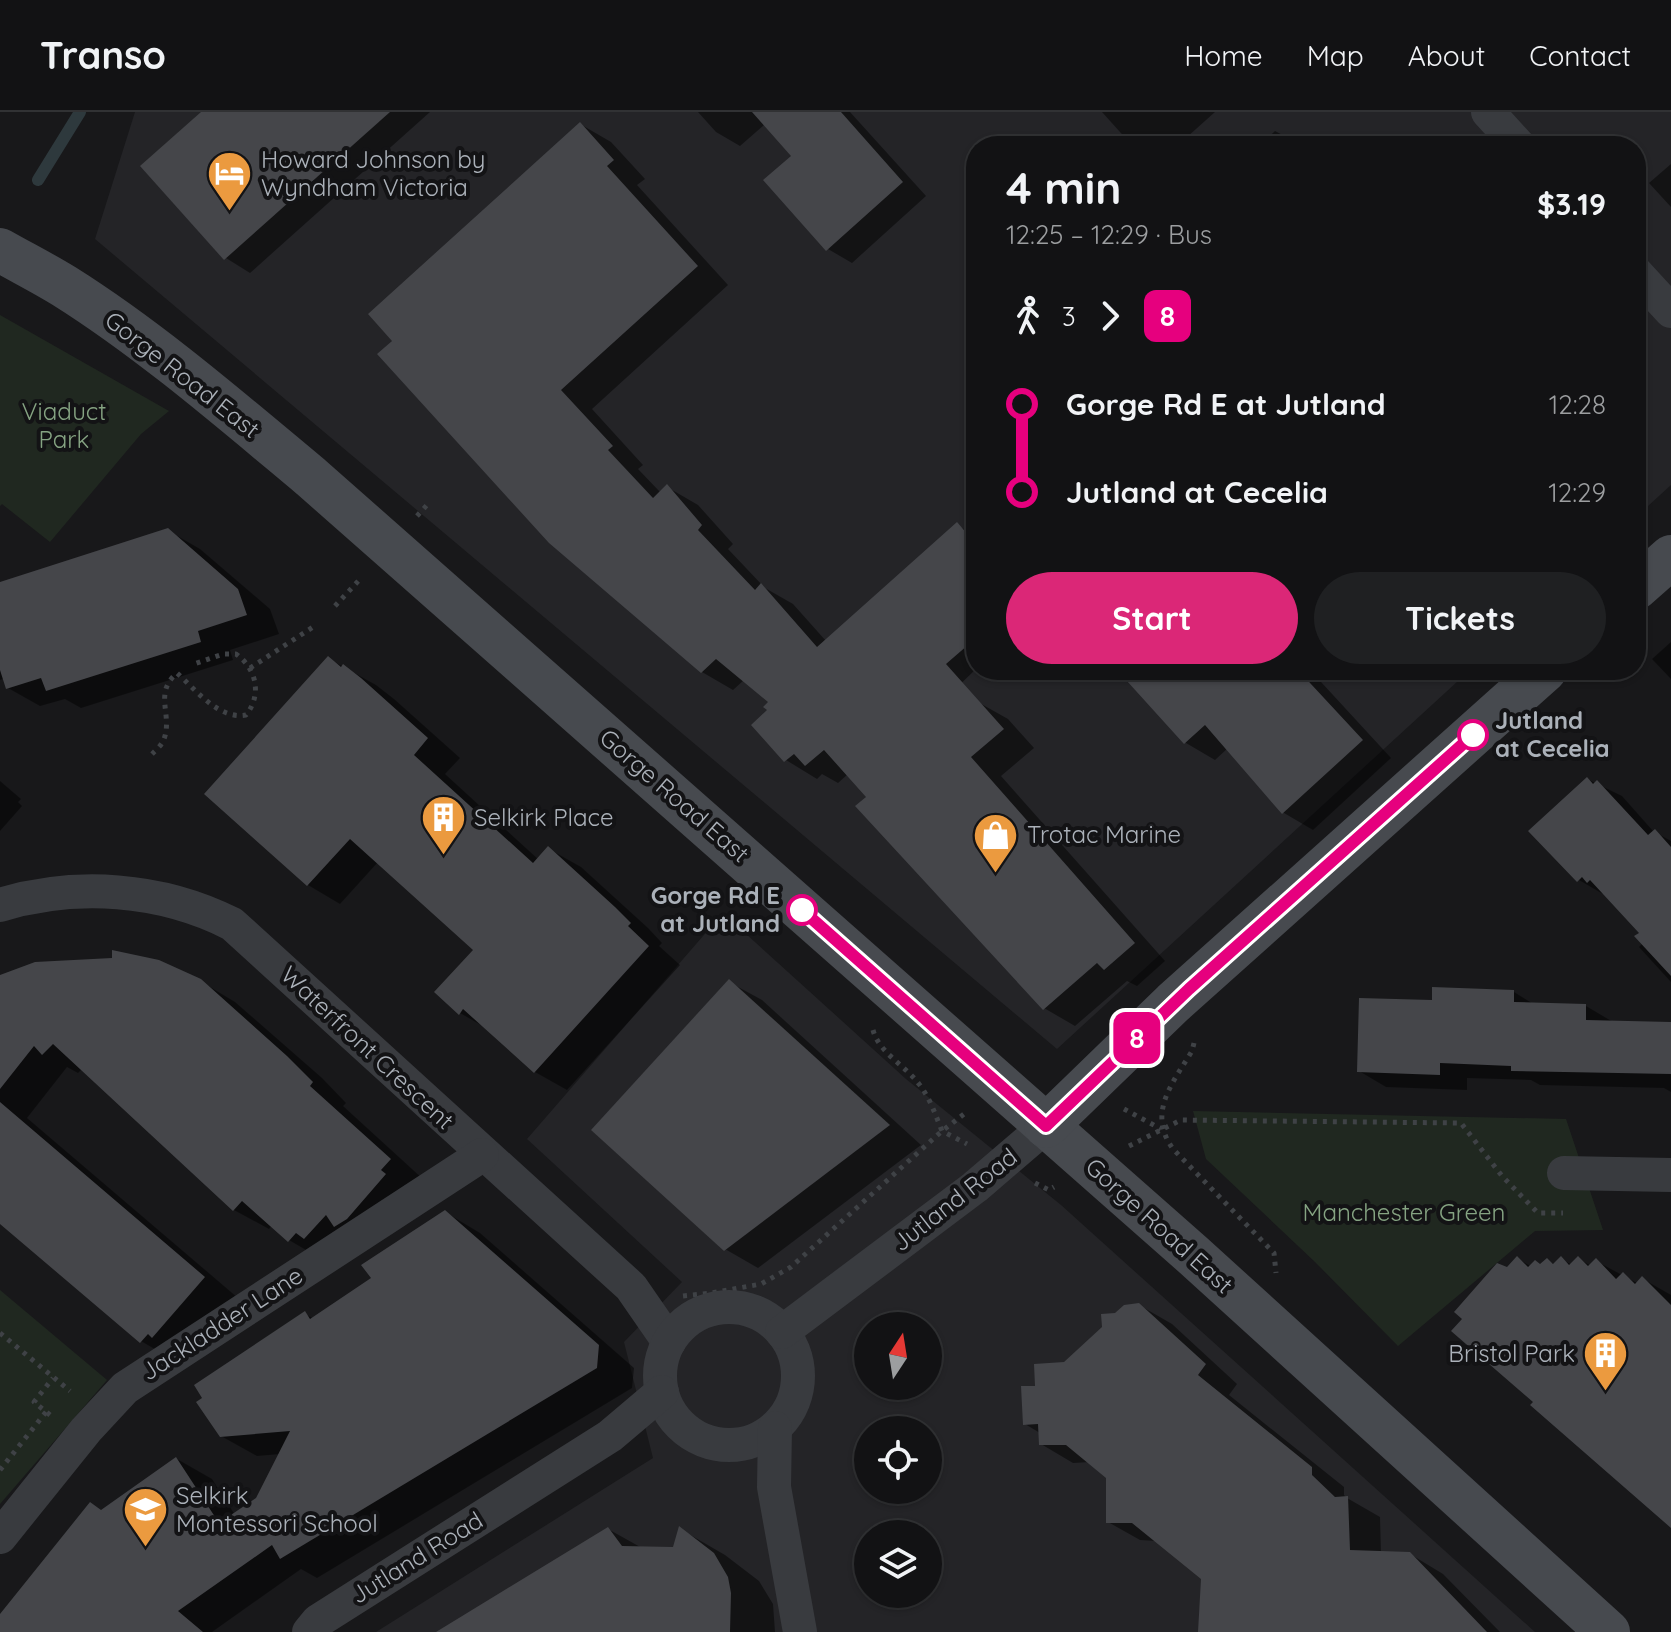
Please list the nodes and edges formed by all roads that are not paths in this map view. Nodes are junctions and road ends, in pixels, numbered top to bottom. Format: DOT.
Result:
graph roads {
  1 [pos="1488,112"];
  2 [pos="1510,136"];
  3 [pos="0,250"];
  4 [pos="1646,284"];
  5 [pos="1671,311"];
  6 [pos="1671,557"];
  7 [pos="1646,579"];
  8 [pos="1534,680"];
  9 [pos="0,905"];
  10 [pos="1046,1126"];
  11 [pos="482,1155"];
  12 [pos="1564,1173"];
  13 [pos="1671,1175"];
  14 [pos="782,1332"];
  15 [pos="669,1342"];
  16 [pos="662,1392"];
  17 [pos="679,1423"];
  18 [pos="775,1428"];
  19 [pos="610,1436"];
  20 [pos="740,1444"];
  21 [pos="774,1487"];
  22 [pos="0,1537"];
  23 [pos="309,1632"];
  24 [pos="800,1632"];
  25 [pos="1608,1632"];
  1 -- 2 [label="street"];
  3 -- 10 [label="main road, Gorge Road East"];
  4 -- 5 [label="street"];
  6 -- 7 [label="main road"];
  8 -- 10 [label="main road, Jutland Road"];
  9 -- 11 [label="street, Waterfront Crescent"];
  10 -- 14 [label="street, Jutland Road"];
  10 -- 25 [label="main road, Gorge Road East"];
  11 -- 15 [label="street, Waterfront Crescent"];
  11 -- 22 [label="street, Jackladder Lane"];
  12 -- 13 [label="street"];
  14 -- 15 [label="street"];
  14 -- 18 [label="street"];
  15 -- 16 [label="street"];
  16 -- 17 [label="street"];
  16 -- 19 [label="street, Jutland Road"];
  17 -- 19 [label="street, Jutland Road"];
  17 -- 20 [label="street"];
  18 -- 20 [label="street"];
  18 -- 21 [label="street"];
  19 -- 23 [label="street, Jutland Road"];
  20 -- 21 [label="street"];
  21 -- 24 [label="street"];
}
